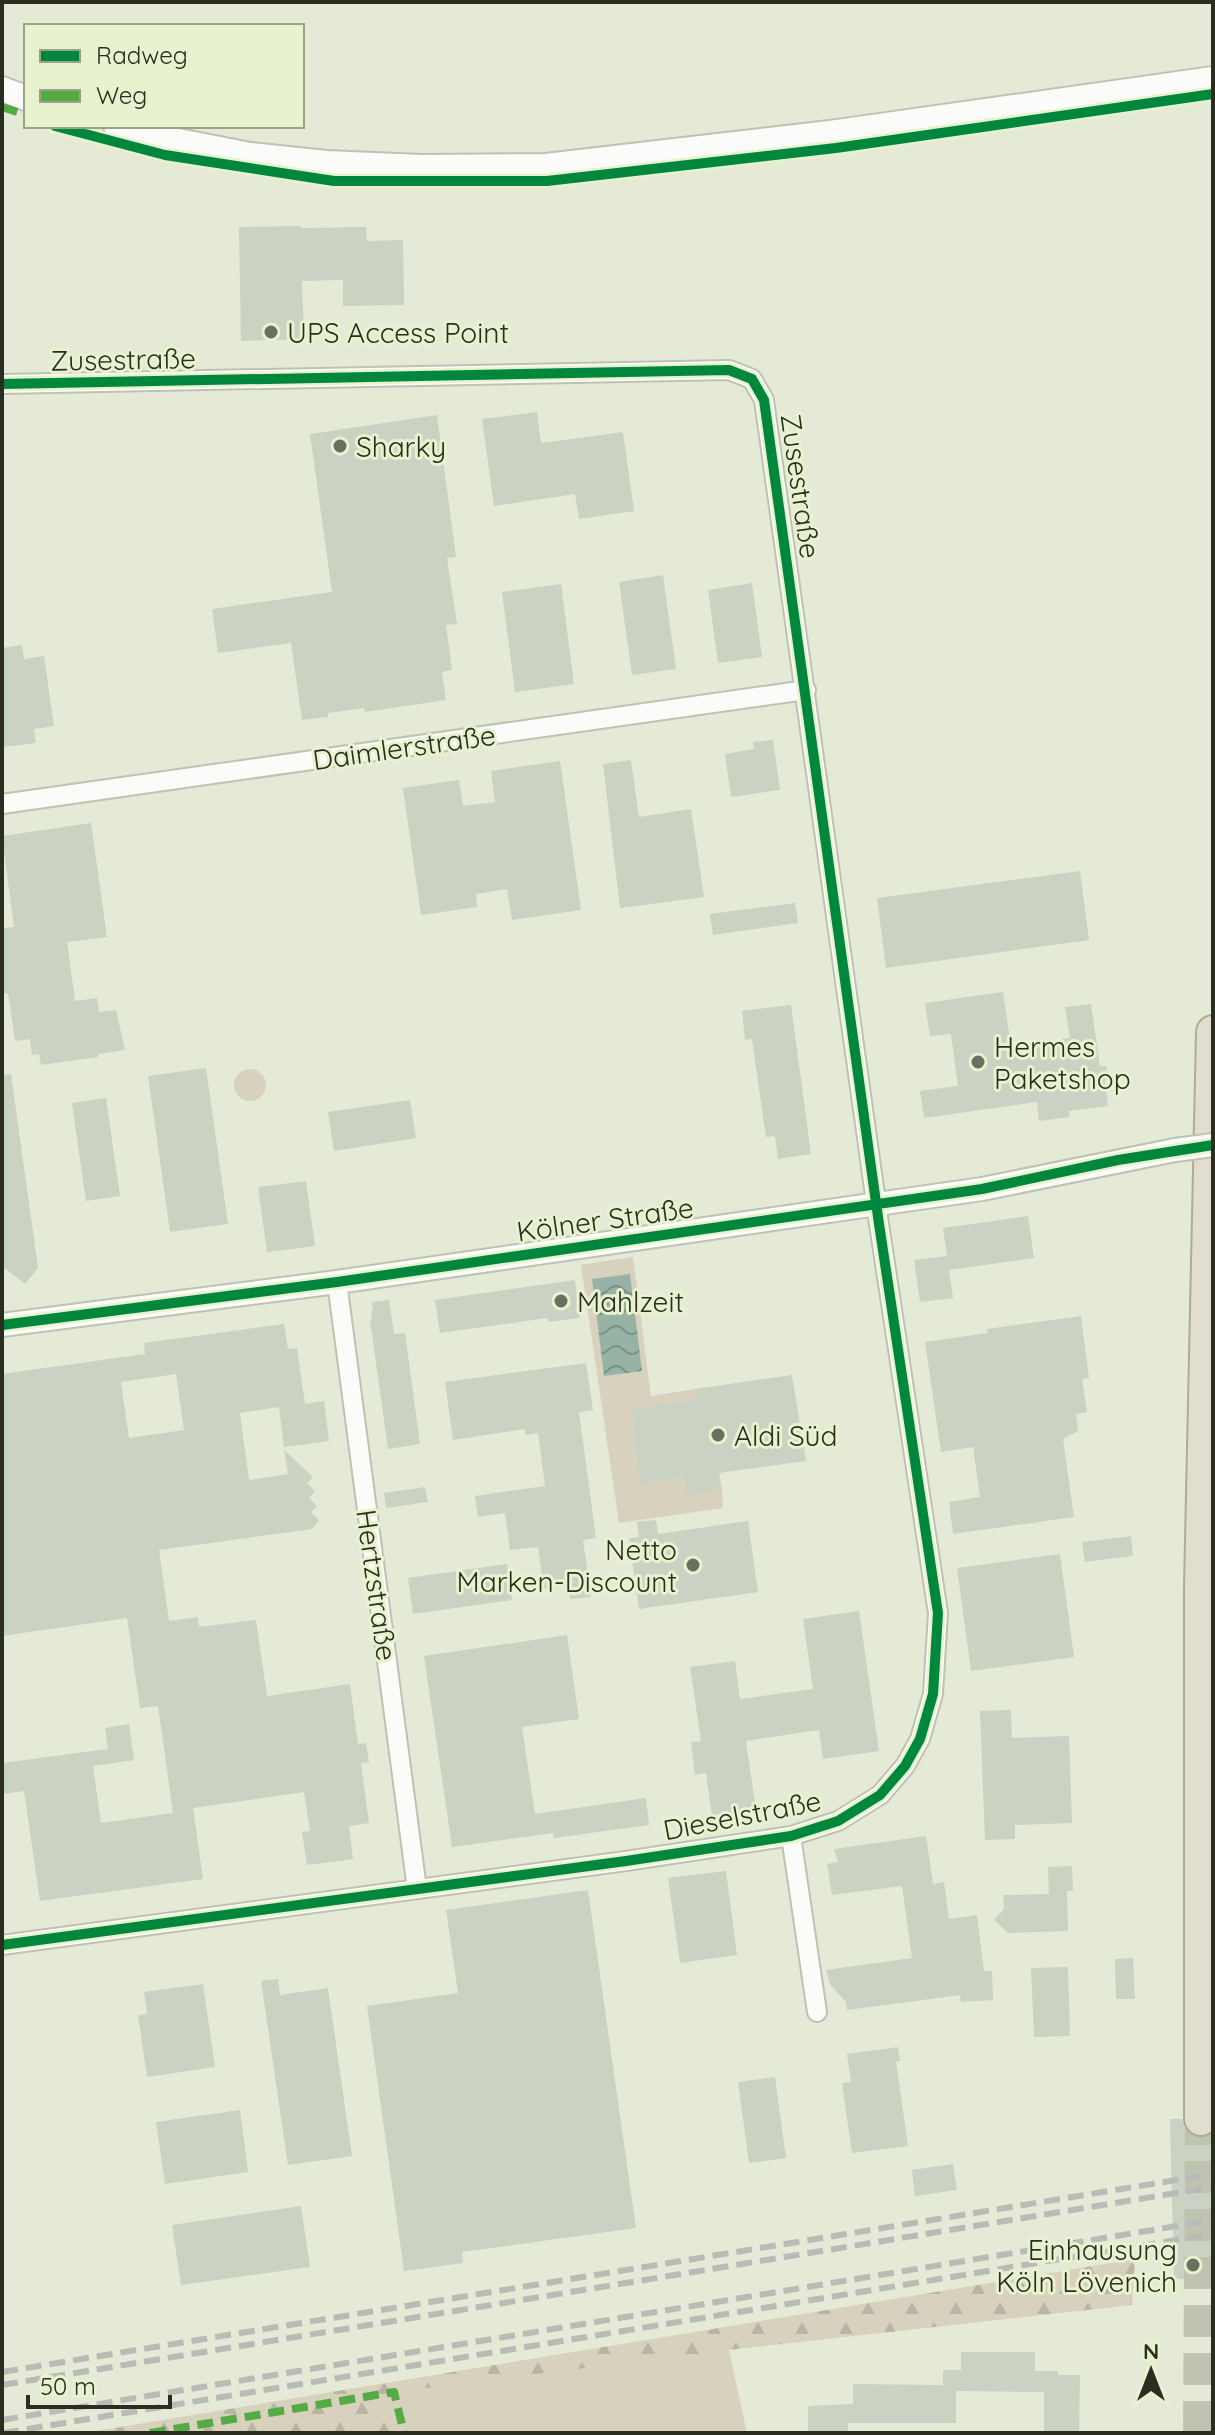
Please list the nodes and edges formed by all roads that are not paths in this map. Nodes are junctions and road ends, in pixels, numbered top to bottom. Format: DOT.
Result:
graph roads {
  1 [pos="1213,79"];
  2 [pos="2,89"];
  3 [pos="24,97"];
  4 [pos="124,128"];
  5 [pos="2,384"];
  6 [pos="806,690"];
  7 [pos="2,804"];
  8 [pos="1213,1032"];
  9 [pos="1213,1145"];
  10 [pos="877,1204"];
  11 [pos="337,1282"];
  12 [pos="2,1325"];
  13 [pos="791,1836"];
  14 [pos="417,1889"];
  15 [pos="2,1945"];
  16 [pos="817,2012"];
  17 [pos="1201,2119"];
  1 -- 4 [label="main road"];
  2 -- 3 [label="main road"];
  5 -- 6 [label="street, Zusestraße"];
  6 -- 7 [label="street, Daimlerstraße"];
  6 -- 10 [label="street, Zusestraße"];
  8 -- 17 [label="highway"];
  9 -- 10 [label="street, Kölner Straße, bridge"];
  10 -- 11 [label="street, Kölner Straße"];
  10 -- 13 [label="street, Dieselstraße"];
  11 -- 12 [label="street, Kölner Straße"];
  11 -- 14 [label="street, Hertzstraße"];
  13 -- 14 [label="street, Dieselstraße"];
  13 -- 16 [label="street, Dieselstraße"];
  14 -- 15 [label="street, Dieselstraße"];
}
